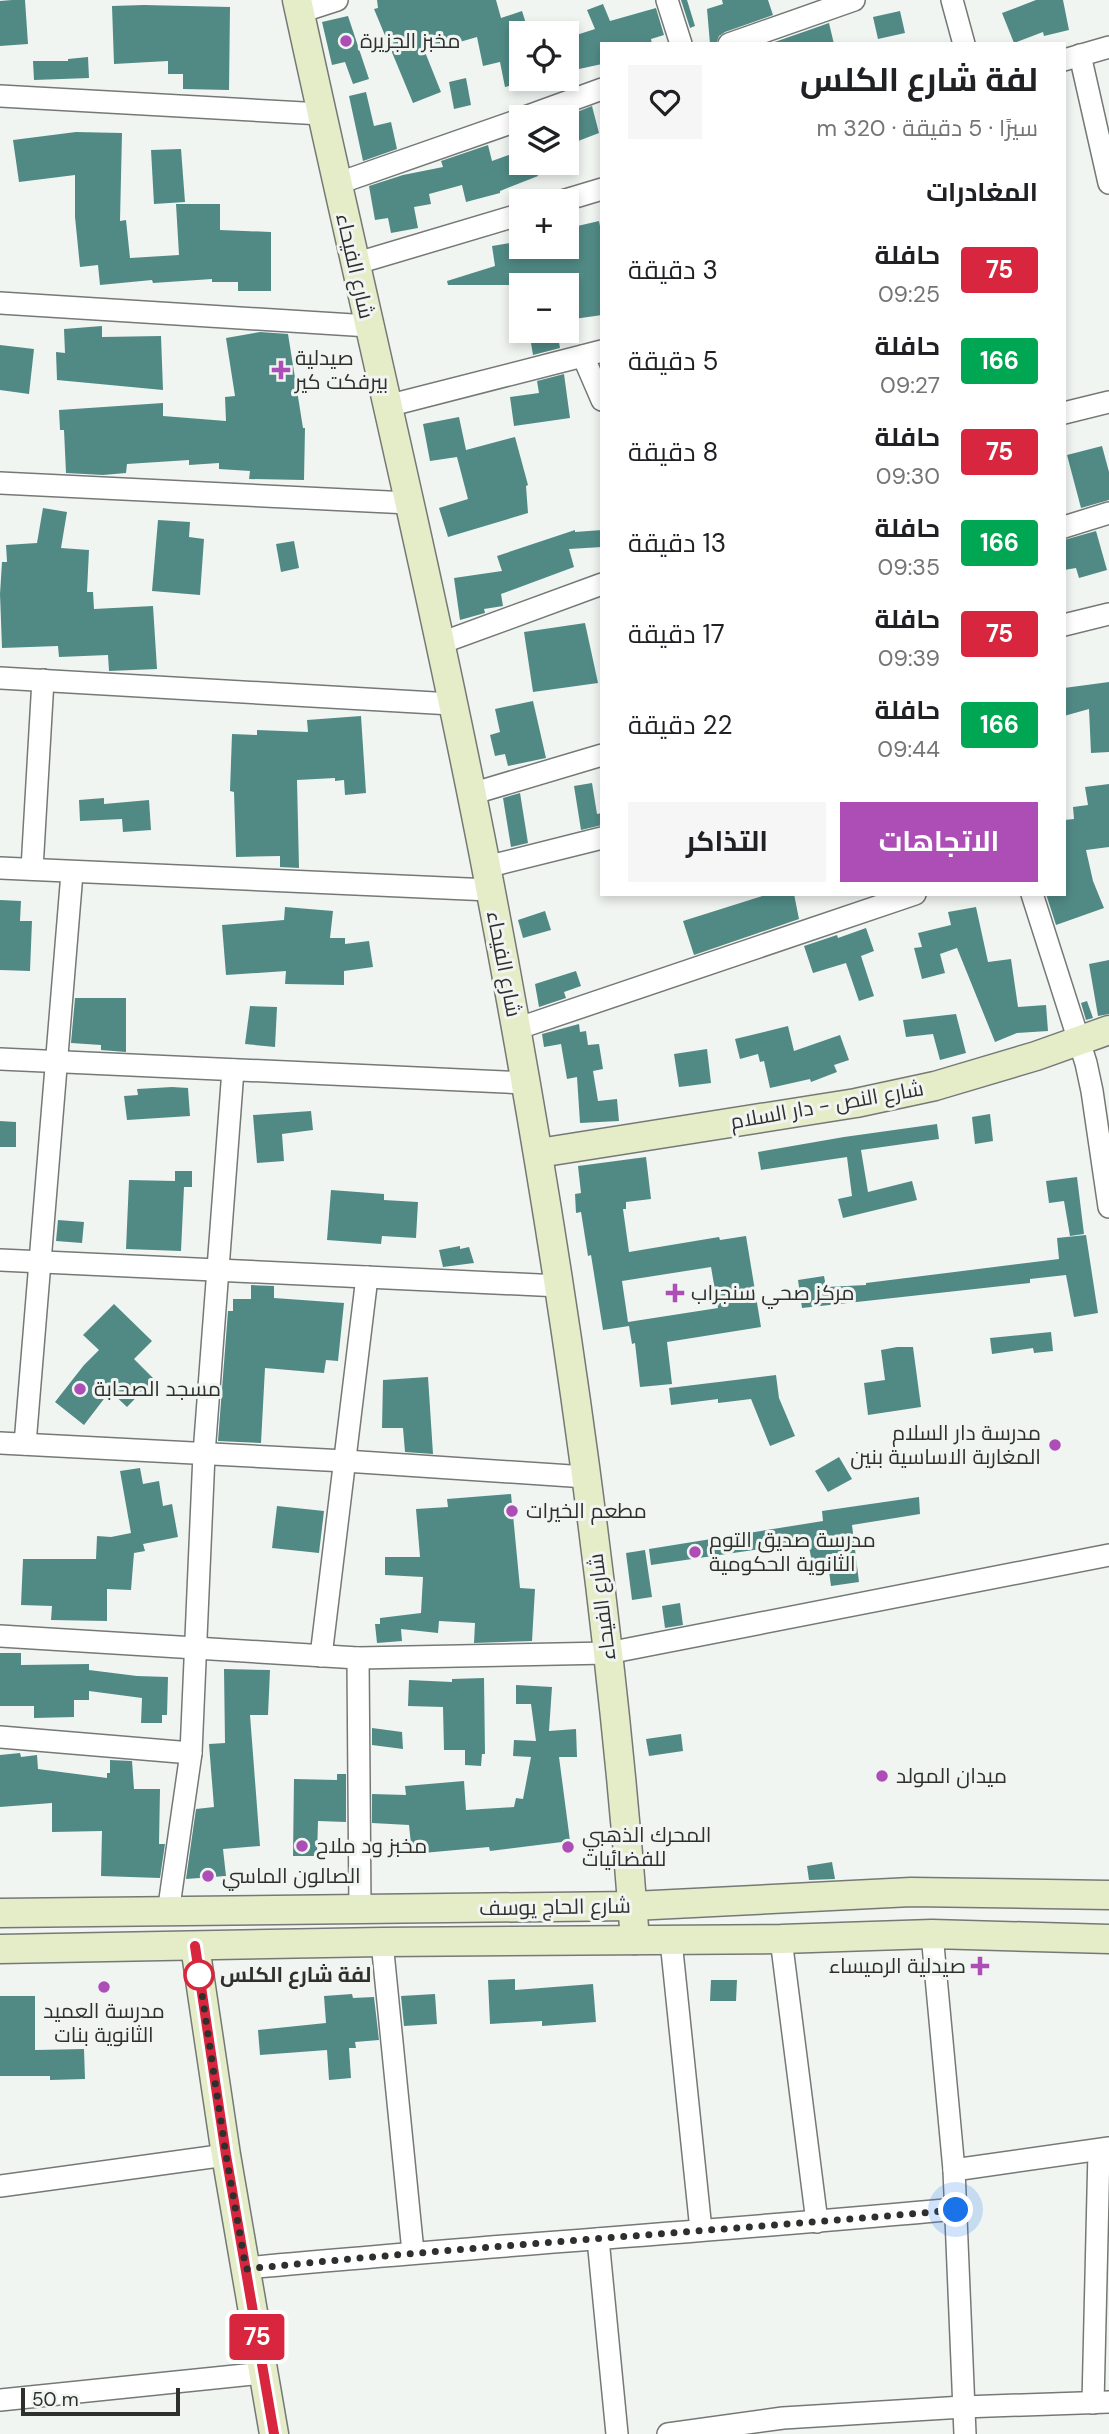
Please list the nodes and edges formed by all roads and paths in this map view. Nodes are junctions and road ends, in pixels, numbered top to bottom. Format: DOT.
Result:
graph roads {
  1 [pos="337,0"];
  2 [pos="667,0"];
  3 [pos="854,0"];
  4 [pos="951,0"];
  5 [pos="298,6"];
  6 [pos="680,42"];
  7 [pos="735,42"];
  8 [pos="963,42"];
  9 [pos="1109,47"];
  10 [pos="1072,57"];
  11 [pos="600,90"];
  12 [pos="0,96"];
  13 [pos="558,105"];
  14 [pos="323,114"];
  15 [pos="509,123"];
  16 [pos="1109,183"];
  17 [pos="336,184"];
  18 [pos="600,190"];
  19 [pos="579,196"];
  20 [pos="509,218"];
  21 [pos="354,264"];
  22 [pos="0,303"];
  23 [pos="369,326"];
  24 [pos="593,353"];
  25 [pos="600,390"];
  26 [pos="1109,402"];
  27 [pos="387,406"];
  28 [pos="1066,413"];
  29 [pos="0,483"];
  30 [pos="409,503"];
  31 [pos="1109,513"];
  32 [pos="1066,526"];
  33 [pos="600,585"];
  34 [pos="1109,614"];
  35 [pos="1066,625"];
  36 [pos="441,643"];
  37 [pos="0,678"];
  38 [pos="43,680"];
  39 [pos="453,704"];
  40 [pos="600,756"];
  41 [pos="471,794"];
  42 [pos="600,839"];
  43 [pos="0,868"];
  44 [pos="32,869"];
  45 [pos="72,873"];
  46 [pos="488,878"];
  47 [pos="909,896"];
  48 [pos="1033,896"];
  49 [pos="516,1029"];
  50 [pos="1109,1030"];
  51 [pos="1079,1042"];
  52 [pos="0,1059"];
  53 [pos="58,1062"];
  54 [pos="233,1070"];
  55 [pos="527,1083"];
  56 [pos="539,1153"];
  57 [pos="1109,1207"];
  58 [pos="0,1261"];
  59 [pos="39,1264"];
  60 [pos="217,1270"];
  61 [pos="367,1277"];
  62 [pos="560,1286"];
  63 [pos="0,1443"];
  64 [pos="25,1444"];
  65 [pos="204,1454"];
  66 [pos="345,1461"];
  67 [pos="586,1477"];
  68 [pos="1109,1555"];
  69 [pos="0,1636"];
  70 [pos="197,1647"];
  71 [pos="608,1653"];
  72 [pos="321,1656"];
  73 [pos="358,1658"];
  74 [pos="0,1737"];
  75 [pos="191,1753"];
  76 [pos="1109,1895"];
  77 [pos="633,1906"];
  78 [pos="360,1910"];
  79 [pos="0,1913"];
  80 [pos="168,1913"];
  81 [pos="933,1934"];
  82 [pos="781,1939"];
  83 [pos="1109,1939"];
  84 [pos="635,1940"];
  85 [pos="671,1941"];
  86 [pos="382,1942"];
  87 [pos="195,1946"];
  88 [pos="0,1949"];
  89 [pos="1104,2150"];
  90 [pos="226,2155"];
  91 [pos="954,2170"];
  92 [pos="0,2186"];
  93 [pos="956,2210"];
  94 [pos="817,2222"];
  95 [pos="701,2230"];
  96 [pos="598,2239"];
  97 [pos="412,2252"];
  98 [pos="246,2269"];
  99 [pos="263,2373"];
  100 [pos="0,2400"];
  101 [pos="1101,2402"];
  102 [pos="963,2407"];
  103 [pos="784,2426"];
  104 [pos="274,2434"];
  105 [pos="617,2434"];
  106 [pos="668,2434"];
  107 [pos="965,2434"];
  1 -- 5 [label="street"];
  2 -- 6 [label="street"];
  3 -- 7 [label="street"];
  4 -- 8 [label="street"];
  5 -- 14 [label="street, شارع الفيحاء"];
  9 -- 10 [label="street"];
  10 -- 16 [label="street"];
  11 -- 13 [label="street"];
  12 -- 14 [label="street"];
  14 -- 17 [label="street, شارع الفيحاء"];
  15 -- 17 [label="street"];
  17 -- 21 [label="street, شارع الفيحاء"];
  18 -- 19 [label="street"];
  20 -- 21 [label="street"];
  21 -- 23 [label="street, شارع الفيحاء"];
  22 -- 23 [label="street"];
  23 -- 27 [label="street, شارع الفيحاء"];
  24 -- 25 [label="street"];
  24 -- 27 [label="street"];
  26 -- 28 [label="street"];
  27 -- 30 [label="street, شارع الفيحاء"];
  29 -- 30 [label="street"];
  30 -- 36 [label="street, شارع الفيحاء"];
  31 -- 32 [label="street"];
  33 -- 36 [label="street"];
  34 -- 35 [label="street"];
  36 -- 39 [label="street, شارع الفيحاء"];
  37 -- 38 [label="street"];
  38 -- 39 [label="street"];
  38 -- 44 [label="street"];
  39 -- 41 [label="street, شارع الفيحاء"];
  40 -- 41 [label="street"];
  41 -- 46 [label="street, شارع الفيحاء"];
  42 -- 46 [label="street"];
  43 -- 44 [label="street"];
  44 -- 45 [label="street"];
  45 -- 46 [label="street"];
  45 -- 53 [label="street"];
  46 -- 49 [label="street, شارع الفيحاء"];
  47 -- 49 [label="street"];
  48 -- 51 [label="street"];
  49 -- 55 [label="street, شارع الفيحاء"];
  50 -- 51 [label="street, شارع النص - دار السلام"];
  51 -- 56 [label="street, شارع النص - دار السلام"];
  51 -- 57 [label="street"];
  52 -- 53 [label="street"];
  53 -- 54 [label="street"];
  53 -- 59 [label="street"];
  54 -- 55 [label="street"];
  54 -- 60 [label="street"];
  55 -- 56 [label="street, شارع الفيحاء"];
  56 -- 62 [label="street, شارع الفيحاء"];
  58 -- 59 [label="street"];
  59 -- 60 [label="street"];
  59 -- 64 [label="street"];
  60 -- 61 [label="street"];
  60 -- 65 [label="street"];
  61 -- 62 [label="street"];
  61 -- 66 [label="street"];
  62 -- 67 [label="street, شارع الفيحاء"];
  63 -- 64 [label="street"];
  64 -- 65 [label="street"];
  65 -- 66 [label="street"];
  65 -- 70 [label="street"];
  66 -- 67 [label="street"];
  66 -- 72 [label="street"];
  67 -- 71 [label="street, شارع الفيحاء"];
  68 -- 71 [label="street"];
  69 -- 70 [label="street"];
  70 -- 72 [label="street"];
  70 -- 75 [label="street"];
  71 -- 73 [label="street"];
  71 -- 77 [label="street, شارع الفيحاء"];
  72 -- 73 [label="street"];
  73 -- 78 [label="street"];
  74 -- 75 [label="street"];
  75 -- 80 [label="street"];
  76 -- 77 [label="street, شارع الحاج يوسف"];
  77 -- 78 [label="street, شارع الحاج يوسف"];
  77 -- 84 [label="street, شارع الفيحاء"];
  78 -- 80 [label="street, شارع الحاج يوسف"];
  79 -- 80 [label="street, شارع الحاج يوسف"];
  81 -- 82 [label="street, شارع الحاج يوسف"];
  81 -- 83 [label="street, شارع الحاج يوسف"];
  81 -- 91 [label="street"];
  82 -- 85 [label="street, شارع الحاج يوسف"];
  82 -- 94 [label="street"];
  84 -- 85 [label="street, شارع الحاج يوسف"];
  84 -- 86 [label="street, شارع الحاج يوسف"];
  85 -- 95 [label="street"];
  86 -- 87 [label="street, شارع الحاج يوسف"];
  86 -- 97 [label="street"];
  87 -- 88 [label="street, شارع الحاج يوسف"];
  87 -- 90 [label="street"];
  89 -- 91 [label="street"];
  89 -- 101 [label="street"];
  90 -- 92 [label="street"];
  90 -- 98 [label="street"];
  91 -- 93 [label="street"];
  93 -- 94 [label="street"];
  93 -- 102 [label="street"];
  94 -- 95 [label="street"];
  95 -- 96 [label="street"];
  96 -- 97 [label="street"];
  96 -- 105 [label="street"];
  97 -- 98 [label="street"];
  98 -- 99 [label="street"];
  99 -- 100 [label="street"];
  99 -- 104 [label="street"];
  101 -- 102 [label="street"];
  102 -- 103 [label="street"];
  102 -- 107 [label="street"];
  103 -- 106 [label="street"];
}
